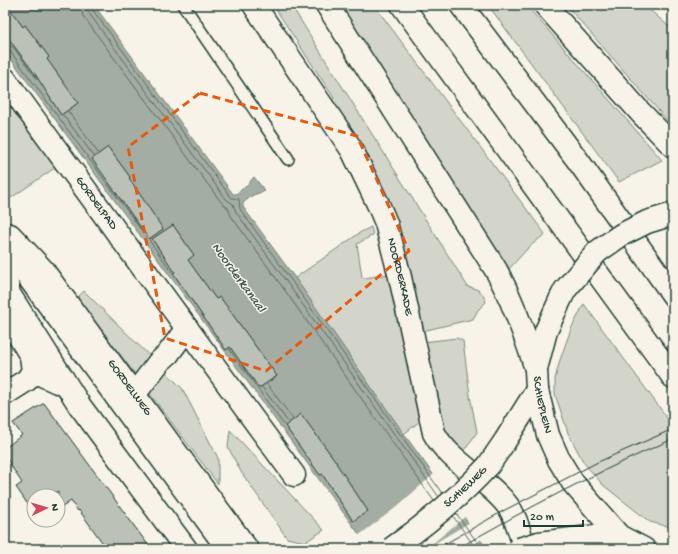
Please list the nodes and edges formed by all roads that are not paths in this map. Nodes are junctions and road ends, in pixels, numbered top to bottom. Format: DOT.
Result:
graph roads {
  1 [pos="183,5"];
  2 [pos="254,5"];
  3 [pos="327,5"];
  4 [pos="402,5"];
  5 [pos="461,5"];
  6 [pos="545,5"];
  7 [pos="5,79"];
  8 [pos="673,146"];
  9 [pos="288,159"];
  10 [pos="673,214"];
  11 [pos="5,234"];
  12 [pos="5,246"];
  13 [pos="5,268"];
  14 [pos="5,272"];
  15 [pos="673,294"];
  16 [pos="5,313"];
  17 [pos="187,328"];
  18 [pos="536,369"];
  19 [pos="32,371"];
  20 [pos="673,377"];
  21 [pos="62,379"];
  22 [pos="537,390"];
  23 [pos="133,393"];
  24 [pos="5,394"];
  25 [pos="294,475"];
  26 [pos="619,536"];
  27 [pos="528,547"];
  28 [pos="186,549"];
  29 [pos="211,549"];
  30 [pos="228,549"];
  31 [pos="247,549"];
  32 [pos="390,549"];
  33 [pos="644,549"];
  1 -- 9 [label="lane"];
  2 -- 27 [label="main road, NOORDERKADE"];
  3 -- 18 [label="main road"];
  4 -- 20 [label="main road"];
  5 -- 15 [label="main road"];
  6 -- 8 [label="main road"];
  7 -- 17 [label="main road, GORDELPAD"];
  10 -- 18 [label="main road, SCHIEPLEIN, bridge"];
  11 -- 23 [label="main road, GORDELWEG"];
  12 -- 30 [label="main road, GORDELWEG"];
  13 -- 29 [label="main road"];
  14 -- 21 [label="main road"];
  16 -- 19 [label="main road"];
  17 -- 23 [label="main road"];
  17 -- 25 [label="main road, GORDELPAD"];
  18 -- 22 [label="main road, SCHIEPLEIN"];
  19 -- 21 [label="main road"];
  19 -- 24 [label="main road"];
  21 -- 28 [label="main road"];
  22 -- 26 [label="main road, SCHIEPLEIN"];
  22 -- 32 [label="main road, SCHIEWEG, bridge"];
  23 -- 31 [label="main road, GORDELWEG"];
  26 -- 27 [label="main road"];
  26 -- 33 [label="main road, SCHIEPLEIN"];
}
